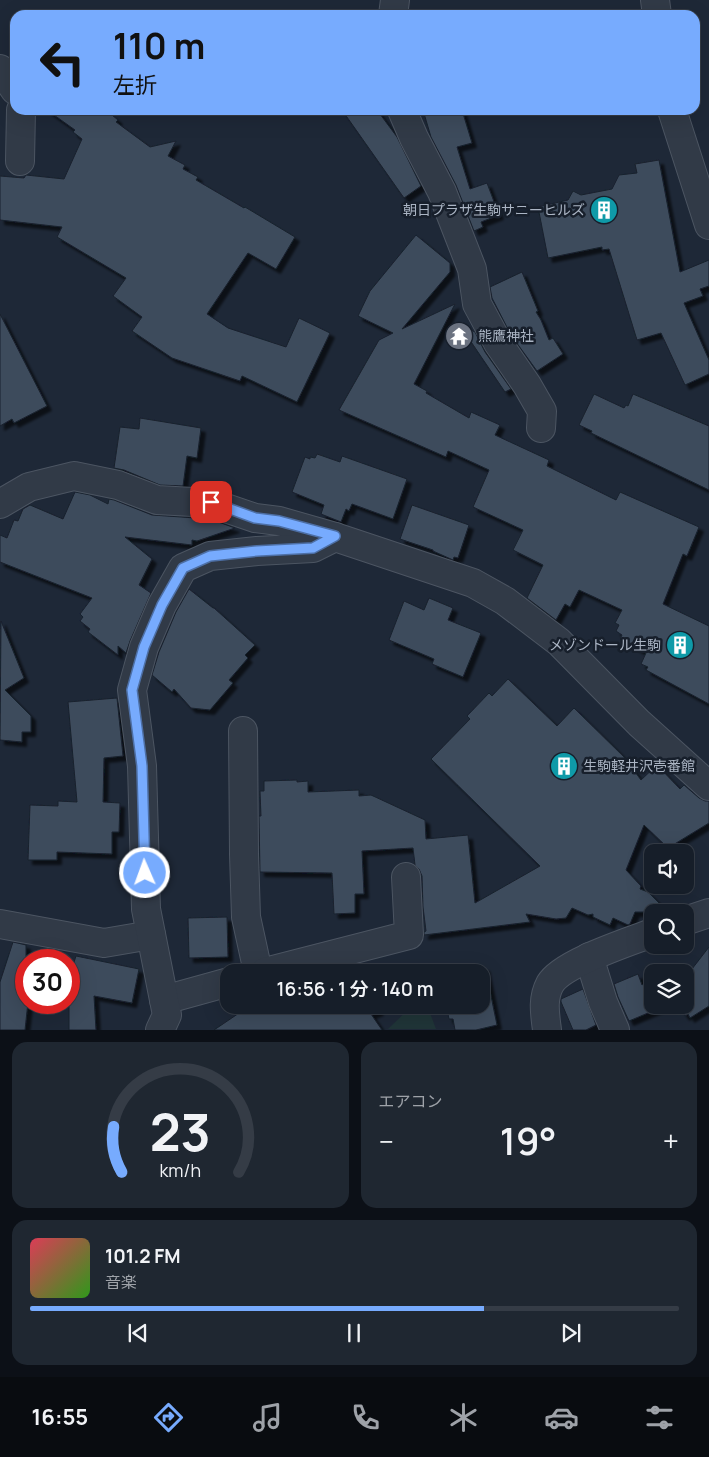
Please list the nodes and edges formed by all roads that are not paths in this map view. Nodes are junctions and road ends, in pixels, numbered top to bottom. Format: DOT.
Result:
graph roads {
  1 [pos="0,69"];
  2 [pos="10,83"];
  3 [pos="21,115"];
  4 [pos="404,115"];
  5 [pos="674,115"];
  6 [pos="20,162"];
  7 [pos="709,225"];
  8 [pos="542,428"];
  9 [pos="0,504"];
  10 [pos="335,536"];
  11 [pos="243,730"];
  12 [pos="709,786"];
  13 [pos="406,877"];
  14 [pos="709,913"];
  15 [pos="694,918"];
  16 [pos="0,924"];
  17 [pos="151,935"];
  18 [pos="644,936"];
  19 [pos="589,957"];
  20 [pos="256,964"];
  21 [pos="296,964"];
  22 [pos="220,984"];
  23 [pos="164,1000"];
  24 [pos="160,1030"];
  25 [pos="547,1030"];
  26 [pos="615,1030"];
  1 -- 2 [label="street"];
  3 -- 6 [label="street"];
  4 -- 8 [label="street"];
  5 -- 7 [label="street"];
  9 -- 10 [label="street"];
  10 -- 12 [label="street"];
  10 -- 17 [label="street"];
  11 -- 20 [label="street"];
  13 -- 21 [label="street"];
  14 -- 15 [label="street"];
  16 -- 17 [label="street"];
  17 -- 23 [label="street"];
  18 -- 19 [label="street"];
  19 -- 25 [label="street"];
  19 -- 26 [label="street"];
  22 -- 23 [label="street"];
  23 -- 24 [label="street"];
}
